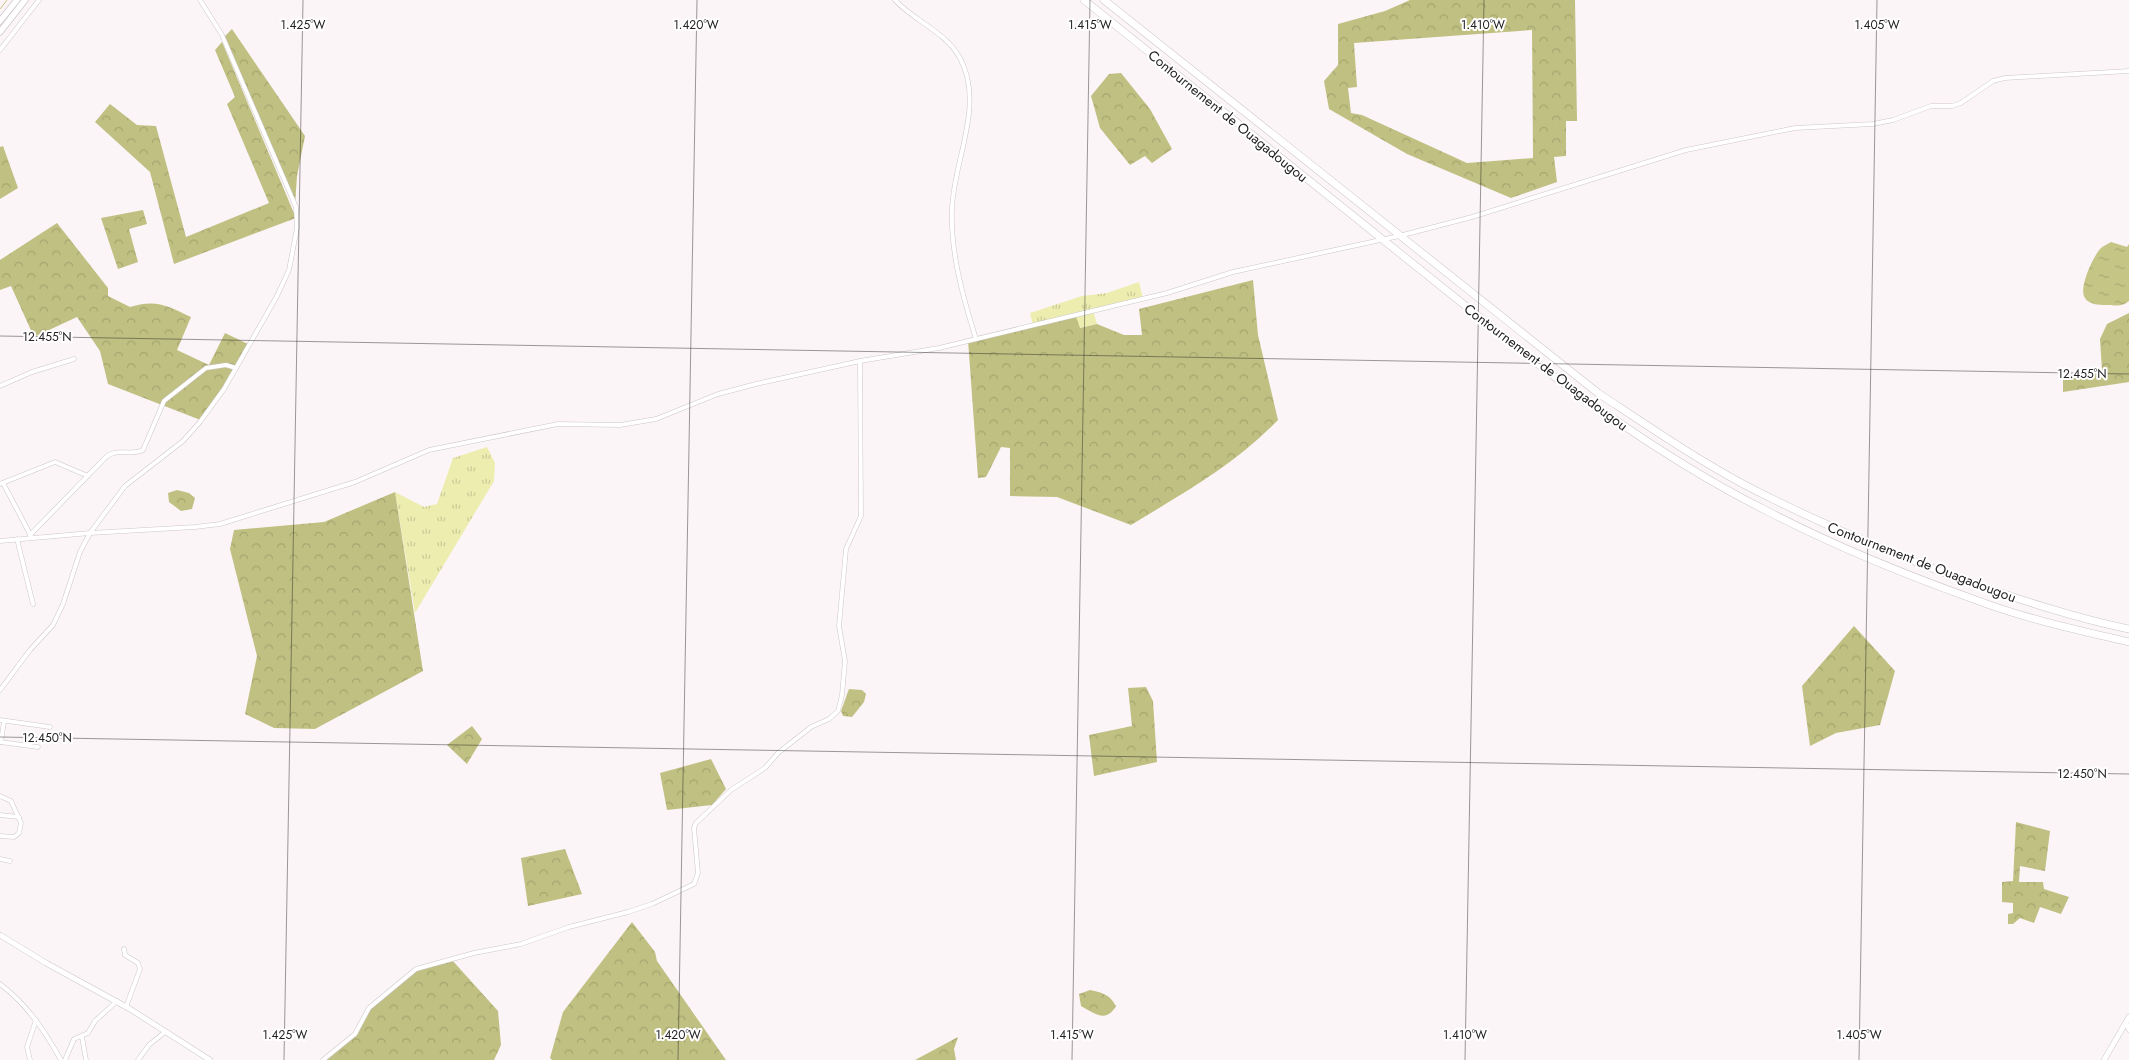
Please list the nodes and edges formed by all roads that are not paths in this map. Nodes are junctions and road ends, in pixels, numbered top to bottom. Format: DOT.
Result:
graph roads {
  1 [pos="17,0"];
  2 [pos="25,0"];
  3 [pos="39,0"];
  4 [pos="200,0"];
  5 [pos="895,0"];
  6 [pos="1084,0"];
  7 [pos="1104,0"];
  8 [pos="0,21"];
  9 [pos="0,32"];
  10 [pos="0,50"];
  11 [pos="2129,71"];
  12 [pos="1399,236"];
  13 [pos="1382,239"];
  14 [pos="976,338"];
  15 [pos="74,359"];
  16 [pos="860,361"];
  17 [pos="236,368"];
  18 [pos="0,386"];
  19 [pos="88,476"];
  20 [pos="1,483"];
  21 [pos="90,533"];
  22 [pos="31,537"];
  23 [pos="18,539"];
  24 [pos="0,541"];
  25 [pos="33,604"];
  26 [pos="2129,629"];
  27 [pos="2129,642"];
  28 [pos="0,690"];
  29 [pos="2,721"];
  30 [pos="50,727"];
  31 [pos="1,742"];
  32 [pos="38,747"];
  33 [pos="0,796"];
  34 [pos="0,815"];
  35 [pos="19,817"];
  36 [pos="0,836"];
  37 [pos="0,859"];
  38 [pos="10,860"];
  39 [pos="0,935"];
  40 [pos="124,949"];
  41 [pos="0,984"];
  42 [pos="117,1001"];
  43 [pos="126,1007"];
  44 [pos="36,1020"];
  45 [pos="2128,1020"];
  46 [pos="2129,1030"];
  47 [pos="165,1032"];
  48 [pos="82,1037"];
  49 [pos="30,1060"];
  50 [pos="60,1060"];
  51 [pos="65,1060"];
  52 [pos="86,1060"];
  53 [pos="138,1060"];
  54 [pos="210,1060"];
  55 [pos="323,1060"];
  56 [pos="2104,1060"];
  1 -- 8 [label="main road"];
  2 -- 9 [label="main road"];
  3 -- 10 [label="street"];
  4 -- 17 [label="street"];
  5 -- 14 [label="street"];
  6 -- 13 [label="highway, Contournement de Ouagadougou"];
  7 -- 12 [label="highway, Contournement de Ouagadougou"];
  11 -- 12 [label="street"];
  12 -- 13 [label="street"];
  12 -- 26 [label="highway, Contournement de Ouagadougou"];
  13 -- 14 [label="street"];
  13 -- 27 [label="highway, Contournement de Ouagadougou"];
  14 -- 16 [label="street"];
  15 -- 18 [label="street"];
  16 -- 21 [label="street"];
  16 -- 55 [label="street"];
  17 -- 19 [label="street"];
  17 -- 21 [label="street"];
  19 -- 20 [label="street"];
  19 -- 22 [label="street"];
  20 -- 22 [label="street"];
  21 -- 22 [label="street"];
  21 -- 28 [label="street"];
  22 -- 23 [label="street"];
  23 -- 24 [label="street"];
  23 -- 25 [label="street"];
  29 -- 30 [label="street"];
  29 -- 31 [label="street"];
  31 -- 32 [label="street"];
  33 -- 35 [label="street"];
  34 -- 35 [label="street"];
  35 -- 36 [label="street"];
  37 -- 38 [label="street"];
  39 -- 42 [label="street"];
  40 -- 43 [label="street"];
  41 -- 44 [label="street"];
  42 -- 43 [label="street"];
  42 -- 48 [label="street"];
  43 -- 47 [label="street"];
  44 -- 49 [label="street"];
  44 -- 50 [label="street"];
  45 -- 46 [label="street"];
  45 -- 56 [label="street"];
  47 -- 53 [label="street"];
  47 -- 54 [label="street"];
  48 -- 51 [label="street"];
  48 -- 52 [label="street"];
}
